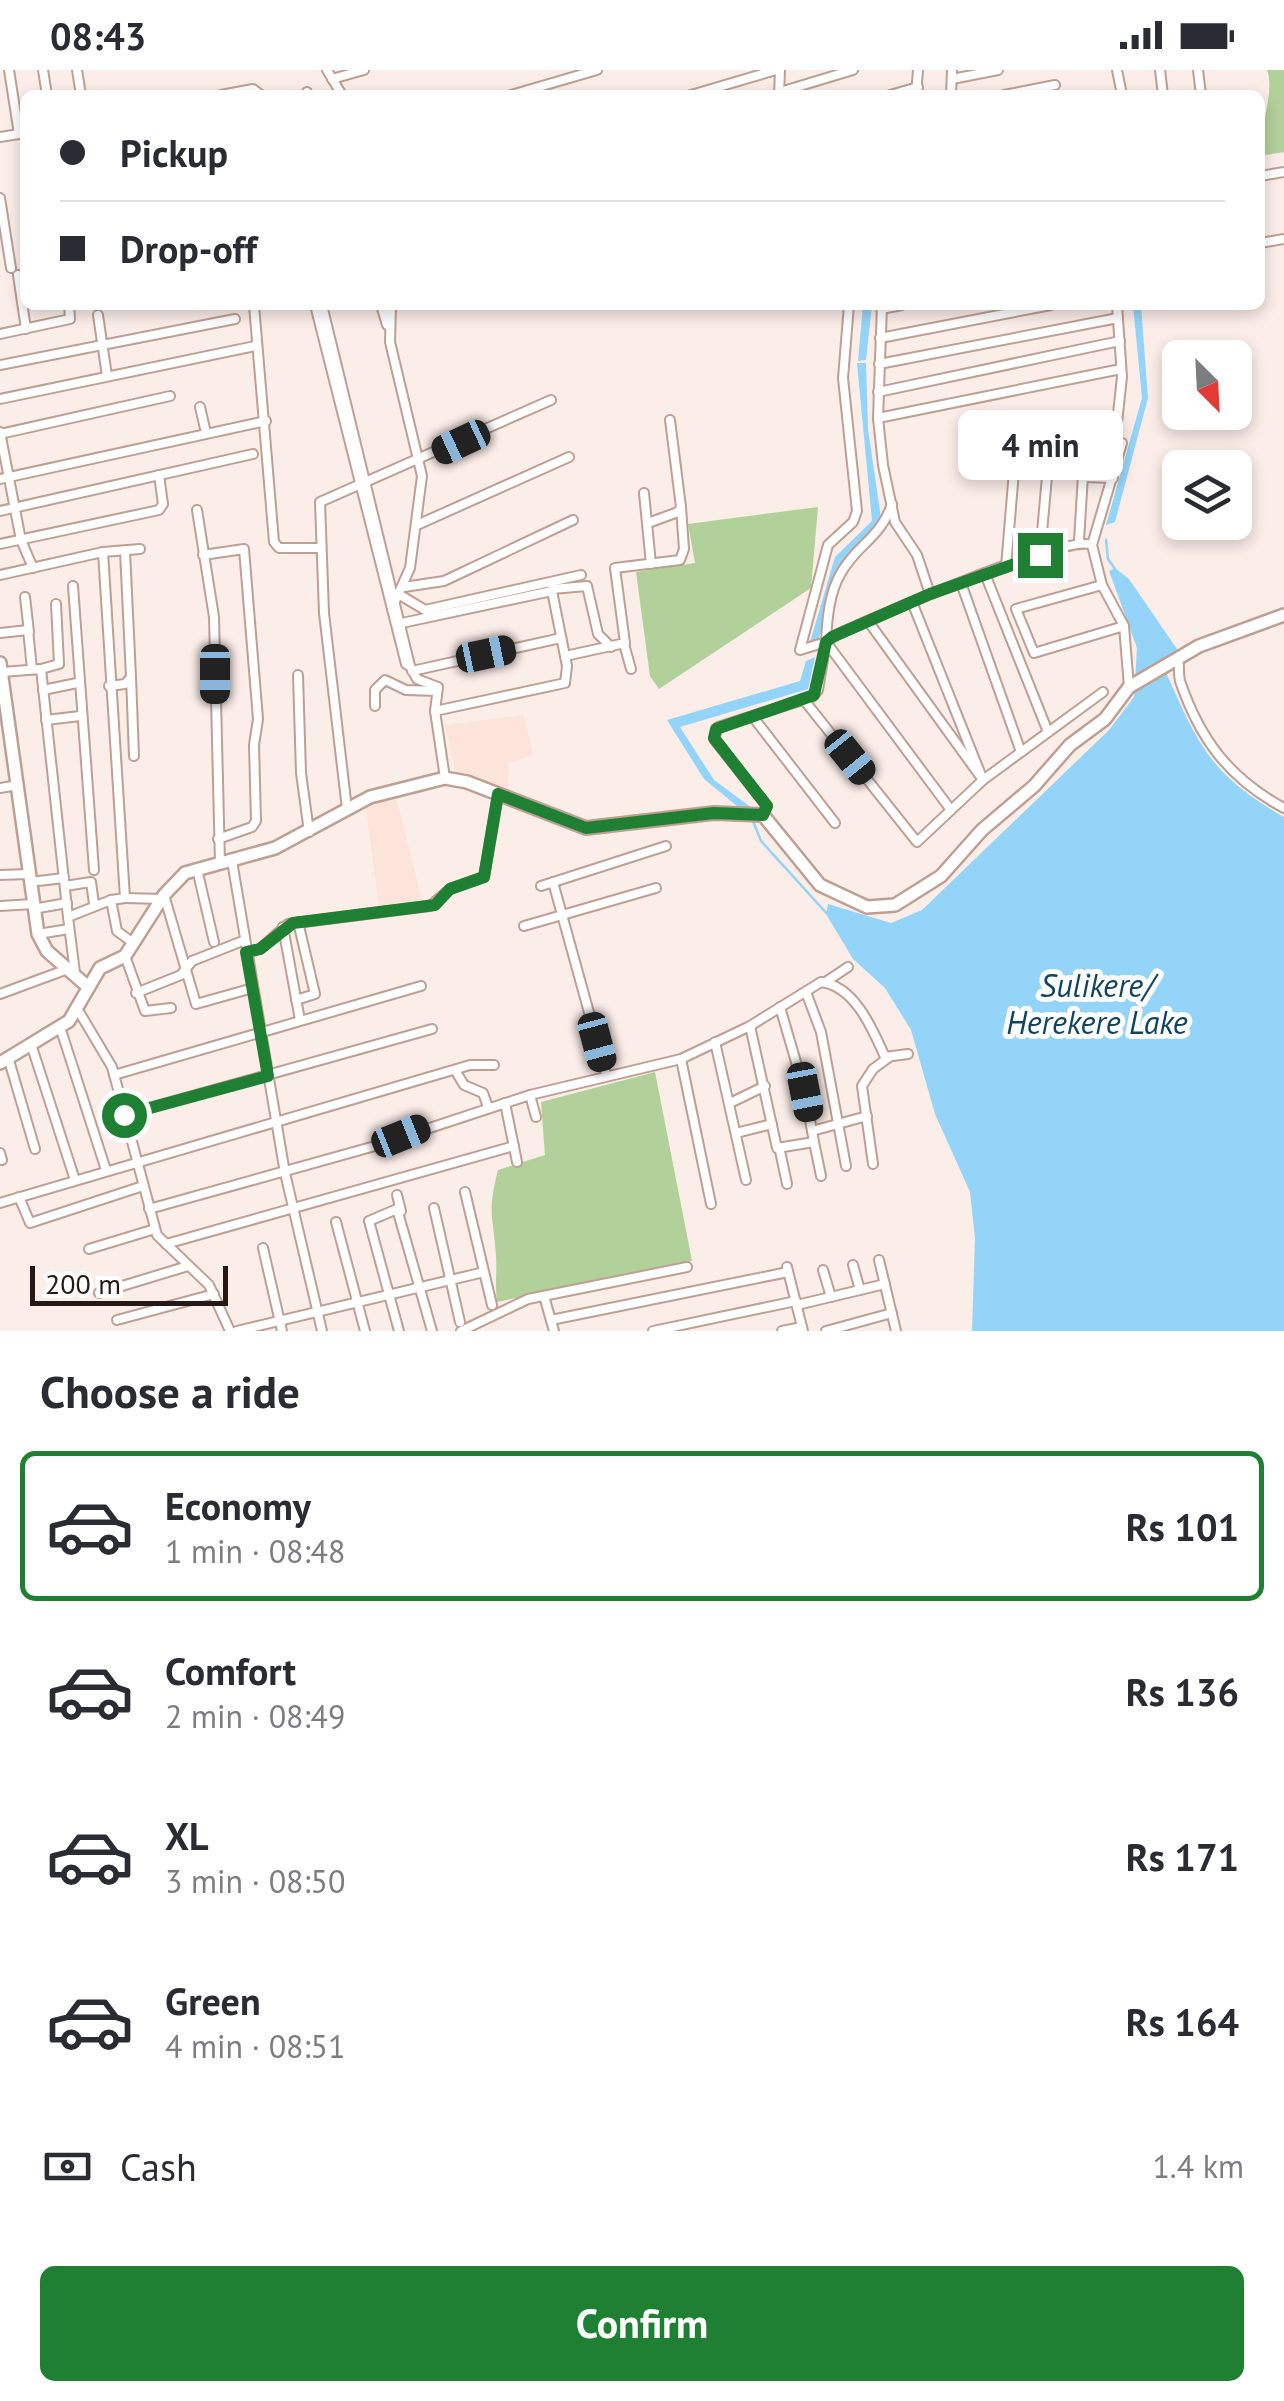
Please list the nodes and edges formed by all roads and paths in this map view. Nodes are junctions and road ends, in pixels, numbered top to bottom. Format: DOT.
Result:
graph roads {
  1 [pos="8,70"];
  2 [pos="340,70"];
  3 [pos="364,70"];
  4 [pos="597,70"];
  5 [pos="778,70"];
  6 [pos="853,70"];
  7 [pos="998,70"];
  8 [pos="329,74"];
  9 [pos="952,74"];
  10 [pos="730,84"];
  11 [pos="1055,85"];
  12 [pos="528,90"];
  13 [pos="710,90"];
  14 [pos="732,90"];
  15 [pos="790,90"];
  16 [pos="1030,90"];
  17 [pos="20,125"];
  18 [pos="0,198"];
  19 [pos="20,300"];
  20 [pos="22,310"];
  21 [pos="69,310"];
  22 [pos="254,310"];
  23 [pos="319,310"];
  24 [pos="383,310"];
  25 [pos="390,310"];
  26 [pos="849,310"];
  27 [pos="881,310"];
  28 [pos="1025,310"];
  29 [pos="1117,310"];
  30 [pos="98,315"];
  31 [pos="1118,318"];
  32 [pos="235,319"];
  33 [pos="26,328"];
  34 [pos="388,328"];
  35 [pos="0,334"];
  36 [pos="880,338"];
  37 [pos="1120,342"];
  38 [pos="103,343"];
  39 [pos="255,346"];
  40 [pos="879,364"];
  41 [pos="0,365"];
  42 [pos="1121,369"];
  43 [pos="107,376"];
  44 [pos="878,392"];
  45 [pos="170,396"];
  46 [pos="0,399"];
  47 [pos="551,400"];
  48 [pos="200,406"];
  49 [pos="878,418"];
  50 [pos="670,420"];
  51 [pos="266,422"];
  52 [pos="0,433"];
  53 [pos="206,433"];
  54 [pos="1115,441"];
  55 [pos="1085,442"];
  56 [pos="1050,443"];
  57 [pos="253,454"];
  58 [pos="569,457"];
  59 [pos="421,460"];
  60 [pos="159,475"];
  61 [pos="11,476"];
  62 [pos="1083,477"];
  63 [pos="1114,478"];
  64 [pos="0,479"];
  65 [pos="363,483"];
  66 [pos="644,493"];
  67 [pos="892,504"];
  68 [pos="16,507"];
  69 [pos="681,507"];
  70 [pos="0,510"];
  71 [pos="197,510"];
  72 [pos="573,520"];
  73 [pos="648,523"];
  74 [pos="417,525"];
  75 [pos="21,540"];
  76 [pos="1079,541"];
  77 [pos="0,544"];
  78 [pos="1092,545"];
  79 [pos="321,548"];
  80 [pos="140,549"];
  81 [pos="125,550"];
  82 [pos="103,552"];
  83 [pos="203,555"];
  84 [pos="1040,555"];
  85 [pos="651,564"];
  86 [pos="1006,567"];
  87 [pos="33,568"];
  88 [pos="986,574"];
  89 [pos="0,575"];
  90 [pos="581,576"];
  91 [pos="961,583"];
  92 [pos="1102,585"];
  93 [pos="73,586"];
  94 [pos="551,586"];
  95 [pos="400,594"];
  96 [pos="930,594"];
  97 [pos="25,597"];
  98 [pos="912,602"];
  99 [pos="56,604"];
  100 [pos="1284,614"];
  101 [pos="868,620"];
  102 [pos="402,623"];
  103 [pos="1124,626"];
  104 [pos="29,632"];
  105 [pos="0,633"];
  106 [pos="561,638"];
  107 [pos="826,642"];
  108 [pos="624,644"];
  109 [pos="611,646"];
  110 [pos="565,656"];
  111 [pos="1176,659"];
  112 [pos="1,668"];
  113 [pos="411,668"];
  114 [pos="36,669"];
  115 [pos="632,669"];
  116 [pos="298,674"];
  117 [pos="131,677"];
  118 [pos="77,683"];
  119 [pos="109,686"];
  120 [pos="1130,686"];
  121 [pos="43,690"];
  122 [pos="437,692"];
  123 [pos="1102,692"];
  124 [pos="804,700"];
  125 [pos="376,706"];
  126 [pos="436,710"];
  127 [pos="4,712"];
  128 [pos="80,716"];
  129 [pos="752,717"];
  130 [pos="46,720"];
  131 [pos="1048,732"];
  132 [pos="1021,752"];
  133 [pos="134,756"];
  134 [pos="445,778"];
  135 [pos="983,780"];
  136 [pos="18,784"];
  137 [pos="0,788"];
  138 [pos="498,794"];
  139 [pos="1284,808"];
  140 [pos="346,809"];
  141 [pos="950,810"];
  142 [pos="753,814"];
  143 [pos="835,823"];
  144 [pos="309,832"];
  145 [pos="218,839"];
  146 [pos="666,846"];
  147 [pos="226,862"];
  148 [pos="197,868"];
  149 [pos="94,870"];
  150 [pos="0,874"];
  151 [pos="29,878"];
  152 [pos="64,882"];
  153 [pos="552,882"];
  154 [pos="541,886"];
  155 [pos="656,888"];
  156 [pos="163,897"];
  157 [pos="125,898"];
  158 [pos="111,900"];
  159 [pos="67,903"];
  160 [pos="94,904"];
  161 [pos="0,906"];
  162 [pos="33,906"];
  163 [pos="562,916"];
  164 [pos="68,917"];
  165 [pos="298,922"];
  166 [pos="524,926"];
  167 [pos="283,927"];
  168 [pos="69,929"];
  169 [pos="38,934"];
  170 [pos="245,940"];
  171 [pos="132,942"];
  172 [pos="214,942"];
  173 [pos="246,952"];
  174 [pos="125,956"];
  175 [pos="848,967"];
  176 [pos="186,972"];
  177 [pos="76,978"];
  178 [pos="826,982"];
  179 [pos="421,986"];
  180 [pos="253,988"];
  181 [pos="806,992"];
  182 [pos="136,993"];
  183 [pos="0,994"];
  184 [pos="296,1000"];
  185 [pos="780,1007"];
  186 [pos="171,1008"];
  187 [pos="78,1010"];
  188 [pos="300,1020"];
  189 [pos="750,1026"];
  190 [pos="432,1029"];
  191 [pos="60,1030"];
  192 [pos="260,1032"];
  193 [pos="716,1042"];
  194 [pos="31,1044"];
  195 [pos="908,1054"];
  196 [pos="888,1058"];
  197 [pos="681,1059"];
  198 [pos="4,1060"];
  199 [pos="494,1065"];
  200 [pos="455,1070"];
  201 [pos="114,1074"];
  202 [pos="606,1074"];
  203 [pos="268,1076"];
  204 [pos="765,1086"];
  205 [pos="530,1094"];
  206 [pos="730,1102"];
  207 [pos="504,1103"];
  208 [pos="488,1107"];
  209 [pos="124,1115"];
  210 [pos="866,1116"];
  211 [pos="536,1117"];
  212 [pos="276,1121"];
  213 [pos="840,1123"];
  214 [pos="772,1124"];
  215 [pos="812,1131"];
  216 [pos="736,1133"];
  217 [pos="814,1142"];
  218 [pos="514,1146"];
  219 [pos="35,1149"];
  220 [pos="780,1150"];
  221 [pos="136,1160"];
  222 [pos="517,1162"];
  223 [pos="873,1164"];
  224 [pos="846,1166"];
  225 [pos="106,1170"];
  226 [pos="285,1173"];
  227 [pos="821,1176"];
  228 [pos="75,1180"];
  229 [pos="746,1180"];
  230 [pos="787,1184"];
  231 [pos="143,1186"];
  232 [pos="466,1192"];
  233 [pos="397,1195"];
  234 [pos="20,1197"];
  235 [pos="0,1203"];
  236 [pos="711,1204"];
  237 [pos="293,1207"];
  238 [pos="434,1208"];
  239 [pos="149,1209"];
  240 [pos="401,1211"];
  241 [pos="336,1222"];
  242 [pos="156,1229"];
  243 [pos="166,1244"];
  244 [pos="263,1248"];
  245 [pos="89,1249"];
  246 [pos="878,1260"];
  247 [pos="853,1265"];
  248 [pos="188,1266"];
  249 [pos="687,1267"];
  250 [pos="823,1270"];
  251 [pos="484,1272"];
  252 [pos="451,1280"];
  253 [pos="884,1284"];
  254 [pos="421,1287"];
  255 [pos="860,1290"];
  256 [pos="100,1293"];
  257 [pos="214,1294"];
  258 [pos="389,1295"];
  259 [pos="544,1296"];
  260 [pos="830,1297"];
  261 [pos="358,1301"];
  262 [pos="796,1303"];
  263 [pos="492,1305"];
  264 [pos="317,1311"];
  265 [pos="892,1313"];
  266 [pos="117,1320"];
  267 [pos="280,1320"];
  268 [pos="551,1320"];
  269 [pos="480,1326"];
  270 [pos="462,1328"];
  271 [pos="803,1329"];
  272 [pos="233,1331"];
  273 [pos="282,1331"];
  274 [pos="322,1331"];
  275 [pos="365,1331"];
  276 [pos="398,1331"];
  277 [pos="432,1331"];
  278 [pos="554,1331"];
  279 [pos="653,1331"];
  280 [pos="782,1331"];
  281 [pos="826,1331"];
  282 [pos="896,1331"];
  1 -- 17 [label="street"];
  2 -- 8 [label="street"];
  3 -- 8 [label="street"];
  4 -- 12 [label="street"];
  5 -- 10 [label="street"];
  6 -- 15 [label="street"];
  7 -- 9 [label="street"];
  10 -- 13 [label="street"];
  10 -- 14 [label="street"];
  11 -- 16 [label="street"];
  18 -- 19 [label="street"];
  20 -- 33 [label="street"];
  21 -- 33 [label="street"];
  22 -- 39 [label="street"];
  23 -- 65 [label="street"];
  24 -- 34 [label="street"];
  25 -- 34 [label="street"];
  26 -- 107 [label="street"];
  27 -- 36 [label="street"];
  28 -- 36 [label="street"];
  29 -- 31 [label="street"];
  30 -- 38 [label="street"];
  31 -- 37 [label="street"];
  31 -- 40 [label="street"];
  32 -- 38 [label="street"];
  33 -- 35 [label="street"];
  34 -- 59 [label="street"];
  36 -- 40 [label="street"];
  37 -- 42 [label="street"];
  37 -- 44 [label="street"];
  38 -- 41 [label="street"];
  38 -- 43 [label="street"];
  39 -- 43 [label="street"];
  39 -- 51 [label="street"];
  40 -- 44 [label="street"];
  42 -- 49 [label="street"];
  42 -- 54 [label="street"];
  43 -- 46 [label="street"];
  44 -- 49 [label="street"];
  45 -- 52 [label="street"];
  47 -- 59 [label="street"];
  48 -- 53 [label="street"];
  49 -- 67 [label="street"];
  50 -- 69 [label="street"];
  51 -- 53 [label="street"];
  51 -- 79 [label="street"];
  52 -- 61 [label="street"];
  53 -- 61 [label="street"];
  54 -- 55 [label="street"];
  54 -- 63 [label="street"];
  55 -- 56 [label="street"];
  55 -- 62 [label="street"];
  56 -- 84 [label="street"];
  56 -- 86 [label="street"];
  57 -- 60 [label="street"];
  58 -- 74 [label="street"];
  59 -- 65 [label="street"];
  59 -- 74 [label="street"];
  60 -- 68 [label="street"];
  60 -- 75 [label="street"];
  61 -- 64 [label="street"];
  61 -- 68 [label="street"];
  62 -- 63 [label="street"];
  62 -- 76 [label="street"];
  63 -- 78 [label="street"];
  65 -- 79 [label="street"];
  65 -- 95 [label="street"];
  65 -- 113 [label="street"];
  66 -- 73 [label="street"];
  67 -- 96 [label="street"];
  67 -- 107 [label="street"];
  68 -- 70 [label="street"];
  68 -- 75 [label="street"];
  69 -- 73 [label="street"];
  69 -- 85 [label="street"];
  71 -- 83 [label="street"];
  72 -- 95 [label="street"];
  73 -- 85 [label="street"];
  74 -- 95 [label="street"];
  75 -- 77 [label="street"];
  75 -- 87 [label="street"];
  76 -- 78 [label="street"];
  76 -- 84 [label="street"];
  78 -- 92 [label="street"];
  79 -- 140 [label="street"];
  80 -- 81 [label="street"];
  81 -- 82 [label="street"];
  81 -- 117 [label="street"];
  82 -- 87 [label="street"];
  82 -- 119 [label="street"];
  83 -- 145 [label="street"];
  83 -- 145 [label="street"];
  84 -- 86 [label="street"];
  85 -- 108 [label="street"];
  86 -- 88 [label="street"];
  87 -- 89 [label="street"];
  88 -- 91 [label="street"];
  88 -- 131 [label="street"];
  90 -- 94 [label="street"];
  91 -- 96 [label="street"];
  91 -- 132 [label="street"];
  92 -- 103 [label="street"];
  92 -- 103 [label="street"];
  93 -- 118 [label="street"];
  94 -- 95 [label="street"];
  94 -- 102 [label="street"];
  94 -- 106 [label="street"];
  94 -- 109 [label="street"];
  95 -- 102 [label="street"];
  96 -- 98 [label="street"];
  97 -- 104 [label="street"];
  98 -- 101 [label="street"];
  98 -- 135 [label="street"];
  99 -- 114 [label="street"];
  100 -- 111 [label="street"];
  101 -- 107 [label="street"];
  101 -- 135 [label="street"];
  102 -- 113 [label="street"];
  103 -- 120 [label="street"];
  104 -- 105 [label="street"];
  104 -- 114 [label="street"];
  106 -- 110 [label="street"];
  106 -- 113 [label="street"];
  107 -- 124 [label="street"];
  107 -- 141 [label="street"];
  108 -- 109 [label="street"];
  108 -- 115 [label="street"];
  109 -- 110 [label="street"];
  110 -- 126 [label="street"];
  111 -- 120 [label="street"];
  111 -- 139 [label="street"];
  112 -- 114 [label="street"];
  112 -- 127 [label="street"];
  113 -- 122 [label="street"];
  114 -- 121 [label="street"];
  116 -- 144 [label="street"];
  117 -- 119 [label="street"];
  117 -- 133 [label="street"];
  118 -- 121 [label="street"];
  118 -- 128 [label="street"];
  119 -- 157 [label="street"];
  120 -- 142 [label="street"];
  121 -- 130 [label="street"];
  122 -- 125 [label="street"];
  122 -- 126 [label="street"];
  123 -- 131 [label="street"];
  124 -- 129 [label="street"];
  124 -- 141 [label="street"];
  126 -- 134 [label="street"];
  127 -- 136 [label="street"];
  128 -- 130 [label="street"];
  128 -- 149 [label="street"];
  129 -- 142 [label="street"];
  129 -- 143 [label="street"];
  130 -- 152 [label="street"];
  131 -- 132 [label="street"];
  132 -- 135 [label="street"];
  134 -- 138 [label="street"];
  134 -- 140 [label="street"];
  135 -- 141 [label="street"];
  136 -- 137 [label="street"];
  136 -- 151 [label="street"];
  138 -- 142 [label="street"];
  138 -- 165 [label="street"];
  140 -- 144 [label="street"];
  144 -- 147 [label="street"];
  145 -- 147 [label="street"];
  146 -- 153 [label="street"];
  147 -- 148 [label="street"];
  147 -- 170 [label="street"];
  148 -- 156 [label="street"];
  148 -- 172 [label="street"];
  150 -- 151 [label="street"];
  151 -- 152 [label="street"];
  151 -- 162 [label="street"];
  152 -- 159 [label="street"];
  152 -- 160 [label="street"];
  153 -- 154 [label="street"];
  153 -- 163 [label="street"];
  155 -- 163 [label="street"];
  156 -- 157 [label="street"];
  156 -- 171 [label="street"];
  156 -- 176 [label="street"];
  157 -- 158 [label="street"];
  158 -- 160 [label="street"];
  158 -- 171 [label="street"];
  159 -- 162 [label="street"];
  159 -- 164 [label="street"];
  160 -- 164 [label="street"];
  161 -- 162 [label="street"];
  162 -- 169 [label="street"];
  163 -- 166 [label="street"];
  163 -- 202 [label="street"];
  164 -- 168 [label="street"];
  165 -- 167 [label="street"];
  165 -- 184 [label="street"];
  167 -- 173 [label="street"];
  167 -- 184 [label="street"];
  168 -- 169 [label="street"];
  168 -- 177 [label="street"];
  169 -- 177 [label="street"];
  170 -- 173 [label="street"];
  170 -- 176 [label="street"];
  171 -- 174 [label="street"];
  173 -- 180 [label="street"];
  174 -- 177 [label="street"];
  174 -- 182 [label="street"];
  175 -- 178 [label="street"];
  176 -- 180 [label="street"];
  176 -- 182 [label="street"];
  177 -- 183 [label="street"];
  177 -- 187 [label="street"];
  178 -- 181 [label="street"];
  178 -- 196 [label="street"];
  179 -- 188 [label="street"];
  180 -- 192 [label="street"];
  181 -- 185 [label="street"];
  181 -- 213 [label="street"];
  182 -- 186 [label="street"];
  184 -- 188 [label="street"];
  185 -- 189 [label="street"];
  185 -- 215 [label="street"];
  187 -- 191 [label="street"];
  187 -- 201 [label="street"];
  188 -- 192 [label="street"];
  189 -- 193 [label="street"];
  189 -- 204 [label="street"];
  190 -- 203 [label="street"];
  191 -- 194 [label="street"];
  191 -- 225 [label="street"];
  192 -- 201 [label="street"];
  192 -- 203 [label="street"];
  193 -- 197 [label="street"];
  193 -- 206 [label="street"];
  194 -- 198 [label="street"];
  194 -- 228 [label="street"];
  195 -- 196 [label="street"];
  196 -- 210 [label="street"];
  197 -- 202 [label="street"];
  197 -- 236 [label="street"];
  198 -- 219 [label="street"];
  199 -- 200 [label="street"];
  200 -- 208 [label="street"];
  200 -- 212 [label="street"];
  201 -- 209 [label="street"];
  202 -- 205 [label="street"];
  203 -- 209 [label="street"];
  203 -- 212 [label="street"];
  204 -- 206 [label="street"];
  204 -- 214 [label="street"];
  205 -- 207 [label="street"];
  205 -- 211 [label="street"];
  206 -- 216 [label="street"];
  207 -- 208 [label="street"];
  207 -- 218 [label="street"];
  208 -- 226 [label="street"];
  209 -- 221 [label="street"];
  210 -- 213 [label="street"];
  210 -- 223 [label="street"];
  212 -- 221 [label="street"];
  212 -- 226 [label="street"];
  213 -- 215 [label="street"];
  213 -- 224 [label="street"];
  214 -- 216 [label="street"];
  214 -- 220 [label="street"];
  215 -- 217 [label="street"];
  216 -- 229 [label="street"];
  217 -- 220 [label="street"];
  217 -- 227 [label="street"];
  218 -- 222 [label="street"];
  218 -- 237 [label="street"];
  220 -- 230 [label="street"];
  221 -- 225 [label="street"];
  221 -- 231 [label="street"];
  225 -- 228 [label="street"];
  226 -- 237 [label="street"];
  226 -- 239 [label="street"];
  228 -- 234 [label="street"];
  231 -- 234 [label="street"];
  231 -- 239 [label="street"];
  232 -- 251 [label="street"];
  233 -- 240 [label="street"];
  234 -- 235 [label="street"];
  237 -- 243 [label="street"];
  237 -- 264 [label="street"];
  238 -- 252 [label="street"];
  239 -- 242 [label="street"];
  240 -- 254 [label="street"];
  240 -- 258 [label="street"];
  241 -- 261 [label="street"];
  242 -- 243 [label="street"];
  242 -- 245 [label="street"];
  243 -- 248 [label="street"];
  244 -- 267 [label="street"];
  246 -- 253 [label="street"];
  247 -- 255 [label="street"];
  248 -- 256 [label="street"];
  248 -- 257 [label="street"];
  249 -- 259 [label="street"];
  250 -- 260 [label="street"];
  251 -- 252 [label="street"];
  251 -- 263 [label="street"];
  252 -- 254 [label="street"];
  252 -- 270 [label="street"];
  253 -- 255 [label="street"];
  253 -- 265 [label="street"];
  254 -- 258 [label="street"];
  254 -- 277 [label="street"];
  255 -- 260 [label="street"];
  257 -- 266 [label="street"];
  257 -- 272 [label="street"];
  258 -- 261 [label="street"];
  258 -- 276 [label="street"];
  259 -- 268 [label="street"];
  259 -- 269 [label="street"];
  260 -- 262 [label="street"];
  261 -- 264 [label="street"];
  261 -- 275 [label="street"];
  262 -- 268 [label="street"];
  262 -- 271 [label="street"];
  262 -- 279 [label="street"];
  264 -- 267 [label="street"];
  264 -- 274 [label="street"];
  265 -- 281 [label="street"];
  265 -- 282 [label="street"];
  267 -- 272 [label="street"];
  267 -- 273 [label="street"];
  268 -- 278 [label="street"];
  269 -- 270 [label="street"];
  271 -- 280 [label="street"];
}
